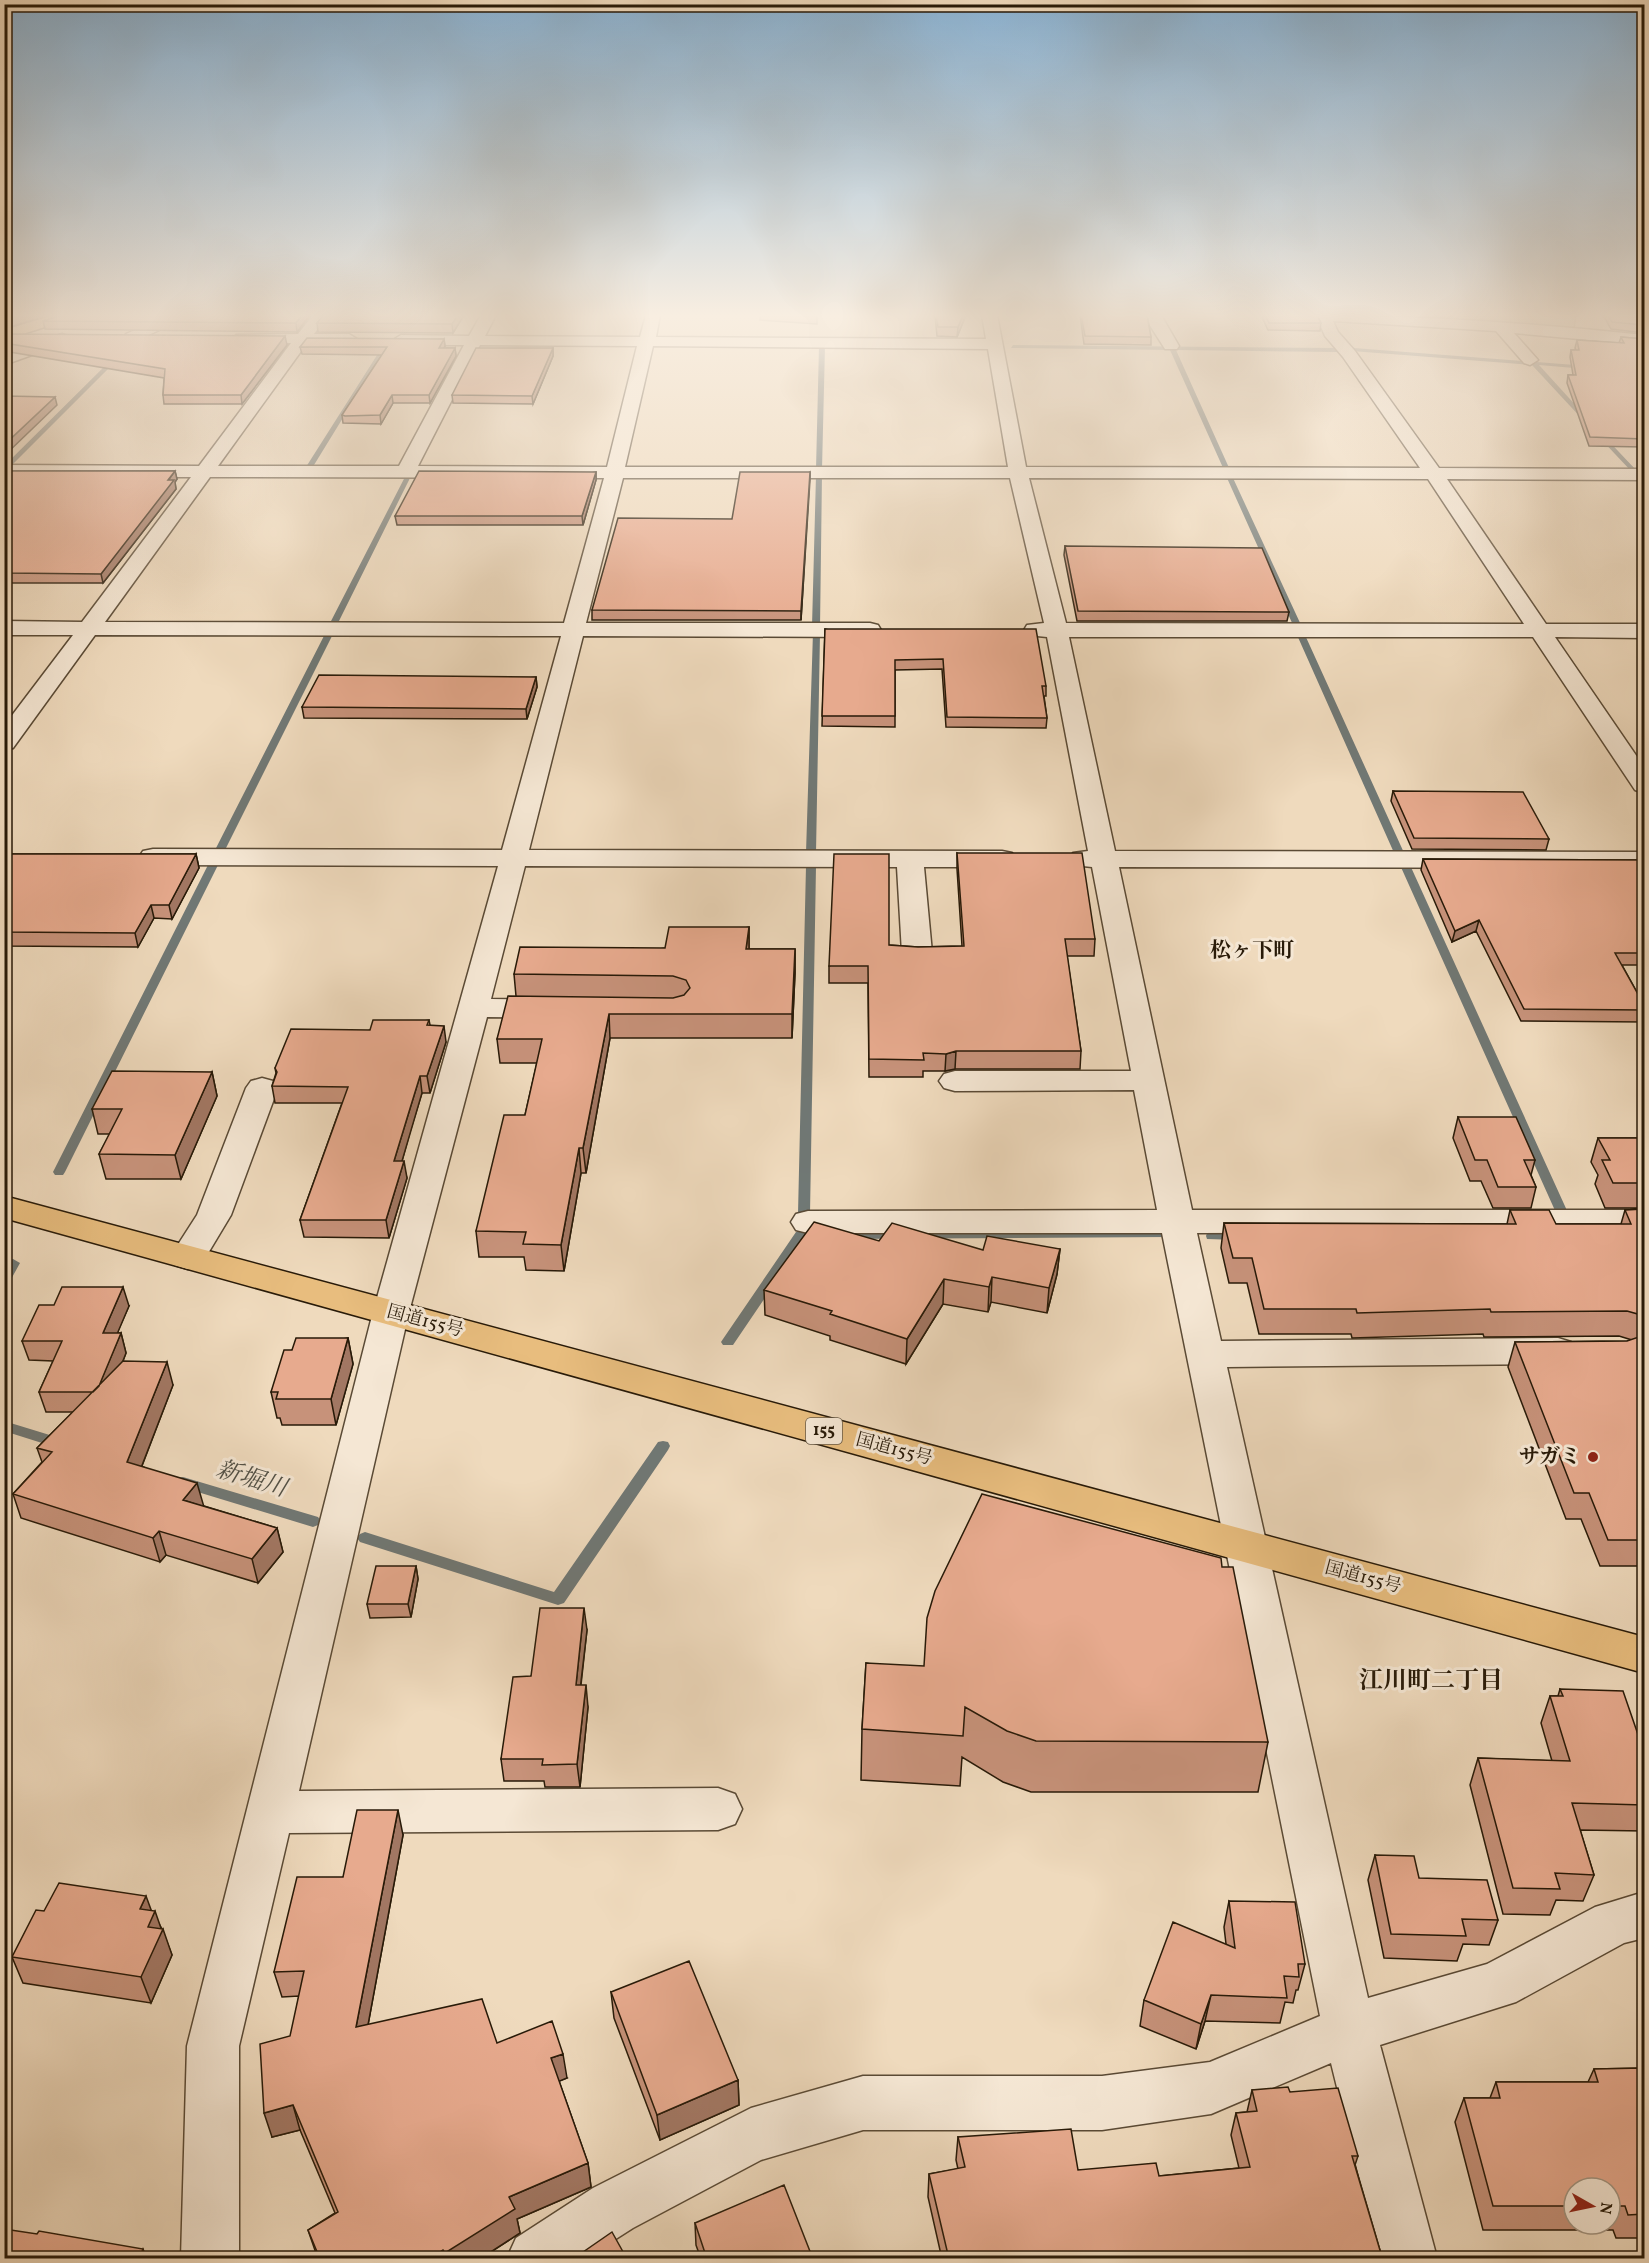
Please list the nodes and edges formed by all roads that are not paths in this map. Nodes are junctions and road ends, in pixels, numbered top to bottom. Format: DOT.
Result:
graph roads {
  1 [pos="243,421"];
  2 [pos="432,421"];
  3 [pos="628,421"];
  4 [pos="1009,421"];
  5 [pos="1396,421"];
  6 [pos="4,471"];
  7 [pos="206,471"];
  8 [pos="406,471"];
  9 [pos="615,471"];
  10 [pos="1018,472"];
  11 [pos="1433,473"];
  12 [pos="1636,474"];
  13 [pos="1644,492"];
  14 [pos="4,628"];
  15 [pos="90,628"];
  16 [pos="573,630"];
  17 [pos="892,630"];
  18 [pos="1010,630"];
  19 [pos="1057,630"];
  20 [pos="1541,631"];
  21 [pos="1644,631"];
  22 [pos="4,744"];
  23 [pos="1644,785"];
  24 [pos="123,857"];
  25 [pos="513,858"];
  26 [pos="910,858"];
  27 [pos="1024,859"];
  28 [pos="1059,859"];
  29 [pos="1104,859"];
  30 [pos="1644,860"];
  31 [pos="917,953"];
  32 [pos="474,1008"];
  33 [pos="580,1010"];
  34 [pos="1149,1080"];
  35 [pos="955,1081"];
  36 [pos="262,1088"];
  37 [pos="4,1206"];
  38 [pos="1177,1221"];
  39 [pos="1644,1221"];
  40 [pos="808,1222"];
  41 [pos="188,1257"];
  42 [pos="391,1312"];
  43 [pos="1596,1351"];
  44 [pos="1206,1354"];
  45 [pos="1247,1546"];
  46 [pos="1644,1654"];
  47 [pos="718,1809"];
  48 [pos="269,1812"];
  49 [pos="1644,1915"];
  50 [pos="1349,2029"];
  51 [pos="210,2259"];
  52 [pos="536,2259"];
  53 [pos="1408,2259"];
  1 -- 7 [label="street"];
  2 -- 8 [label="street"];
  3 -- 9 [label="street"];
  4 -- 10 [label="street"];
  5 -- 11 [label="street"];
  6 -- 7 [label="street"];
  7 -- 8 [label="street"];
  7 -- 15 [label="street"];
  8 -- 9 [label="street"];
  9 -- 10 [label="street"];
  9 -- 16 [label="street"];
  10 -- 11 [label="street"];
  10 -- 19 [label="street"];
  11 -- 12 [label="street"];
  11 -- 20 [label="street"];
  12 -- 13 [label="street"];
  14 -- 15 [label="street"];
  15 -- 16 [label="street"];
  15 -- 22 [label="street"];
  16 -- 17 [label="street"];
  16 -- 25 [label="street"];
  18 -- 19 [label="street"];
  19 -- 20 [label="street"];
  19 -- 29 [label="street"];
  20 -- 21 [label="street"];
  20 -- 23 [label="street"];
  24 -- 25 [label="street"];
  25 -- 26 [label="street"];
  25 -- 32 [label="street"];
  26 -- 27 [label="street"];
  26 -- 31 [label="street"];
  28 -- 29 [label="street"];
  29 -- 30 [label="street"];
  29 -- 34 [label="street"];
  32 -- 33 [label="street"];
  32 -- 42 [label="street"];
  34 -- 35 [label="street"];
  34 -- 38 [label="street"];
  36 -- 41 [label="street"];
  37 -- 41 [label="main road, 国道155号 / 155"];
  38 -- 39 [label="street"];
  38 -- 40 [label="street"];
  38 -- 44 [label="street"];
  41 -- 42 [label="main road, 国道155号 / 155"];
  42 -- 45 [label="main road, 国道155号 / 155"];
  42 -- 48 [label="street"];
  43 -- 44 [label="street"];
  44 -- 45 [label="street"];
  45 -- 46 [label="main road, 国道155号 / 155"];
  45 -- 50 [label="street"];
  47 -- 48 [label="street"];
  48 -- 51 [label="street"];
  49 -- 50 [label="street"];
  50 -- 52 [label="street"];
  50 -- 53 [label="street"];
}
